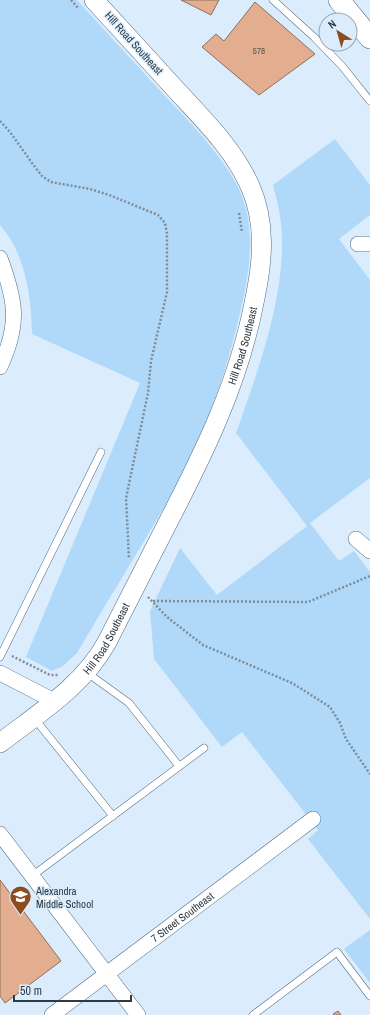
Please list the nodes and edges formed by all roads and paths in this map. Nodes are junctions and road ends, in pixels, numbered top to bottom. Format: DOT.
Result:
graph roads {
  1 [pos="71,0"];
  2 [pos="273,0"];
  3 [pos="338,0"];
  4 [pos="88,6"];
  5 [pos="370,38"];
  6 [pos="370,101"];
  7 [pos="0,121"];
  8 [pos="238,206"];
  9 [pos="243,236"];
  10 [pos="0,258"];
  11 [pos="0,367"];
  12 [pos="101,452"];
  13 [pos="356,539"];
  14 [pos="370,551"];
  15 [pos="129,562"];
  16 [pos="370,576"];
  17 [pos="145,595"];
  18 [pos="152,601"];
  19 [pos="1,654"];
  20 [pos="86,672"];
  21 [pos="0,673"];
  22 [pos="61,674"];
  23 [pos="54,701"];
  24 [pos="34,717"];
  25 [pos="0,742"];
  26 [pos="204,748"];
  27 [pos="179,766"];
  28 [pos="370,774"];
  29 [pos="112,816"];
  30 [pos="313,819"];
  31 [pos="0,834"];
  32 [pos="32,876"];
  33 [pos="107,974"];
  34 [pos="370,996"];
  35 [pos="52,1015"];
  36 [pos="138,1015"];
  37 [pos="253,1015"];
  1 -- 4 [label="path"];
  2 -- 6 [label="lane"];
  3 -- 5 [label="main road"];
  4 -- 20 [label="street, Hill Road Southeast"];
  7 -- 15 [label="path"];
  8 -- 9 [label="path"];
  10 -- 11 [label="street"];
  12 -- 19 [label="lane"];
  13 -- 14 [label="street"];
  16 -- 18 [label="path"];
  17 -- 18 [label="path"];
  18 -- 28 [label="path"];
  19 -- 22 [label="path"];
  20 -- 23 [label="street, Hill Road Southeast"];
  20 -- 27 [label="lane"];
  21 -- 23 [label="street"];
  23 -- 24 [label="street, Hill Road Southeast"];
  24 -- 25 [label="street, Hill Road Southeast"];
  24 -- 29 [label="lane"];
  26 -- 27 [label="lane"];
  27 -- 29 [label="lane"];
  29 -- 32 [label="lane"];
  30 -- 33 [label="street, 7 Street Southeast"];
  31 -- 32 [label="street"];
  32 -- 33 [label="street"];
  33 -- 35 [label="street, 7 Street Southeast"];
  33 -- 36 [label="street"];
  34 -- 37 [label="lane"];
}
